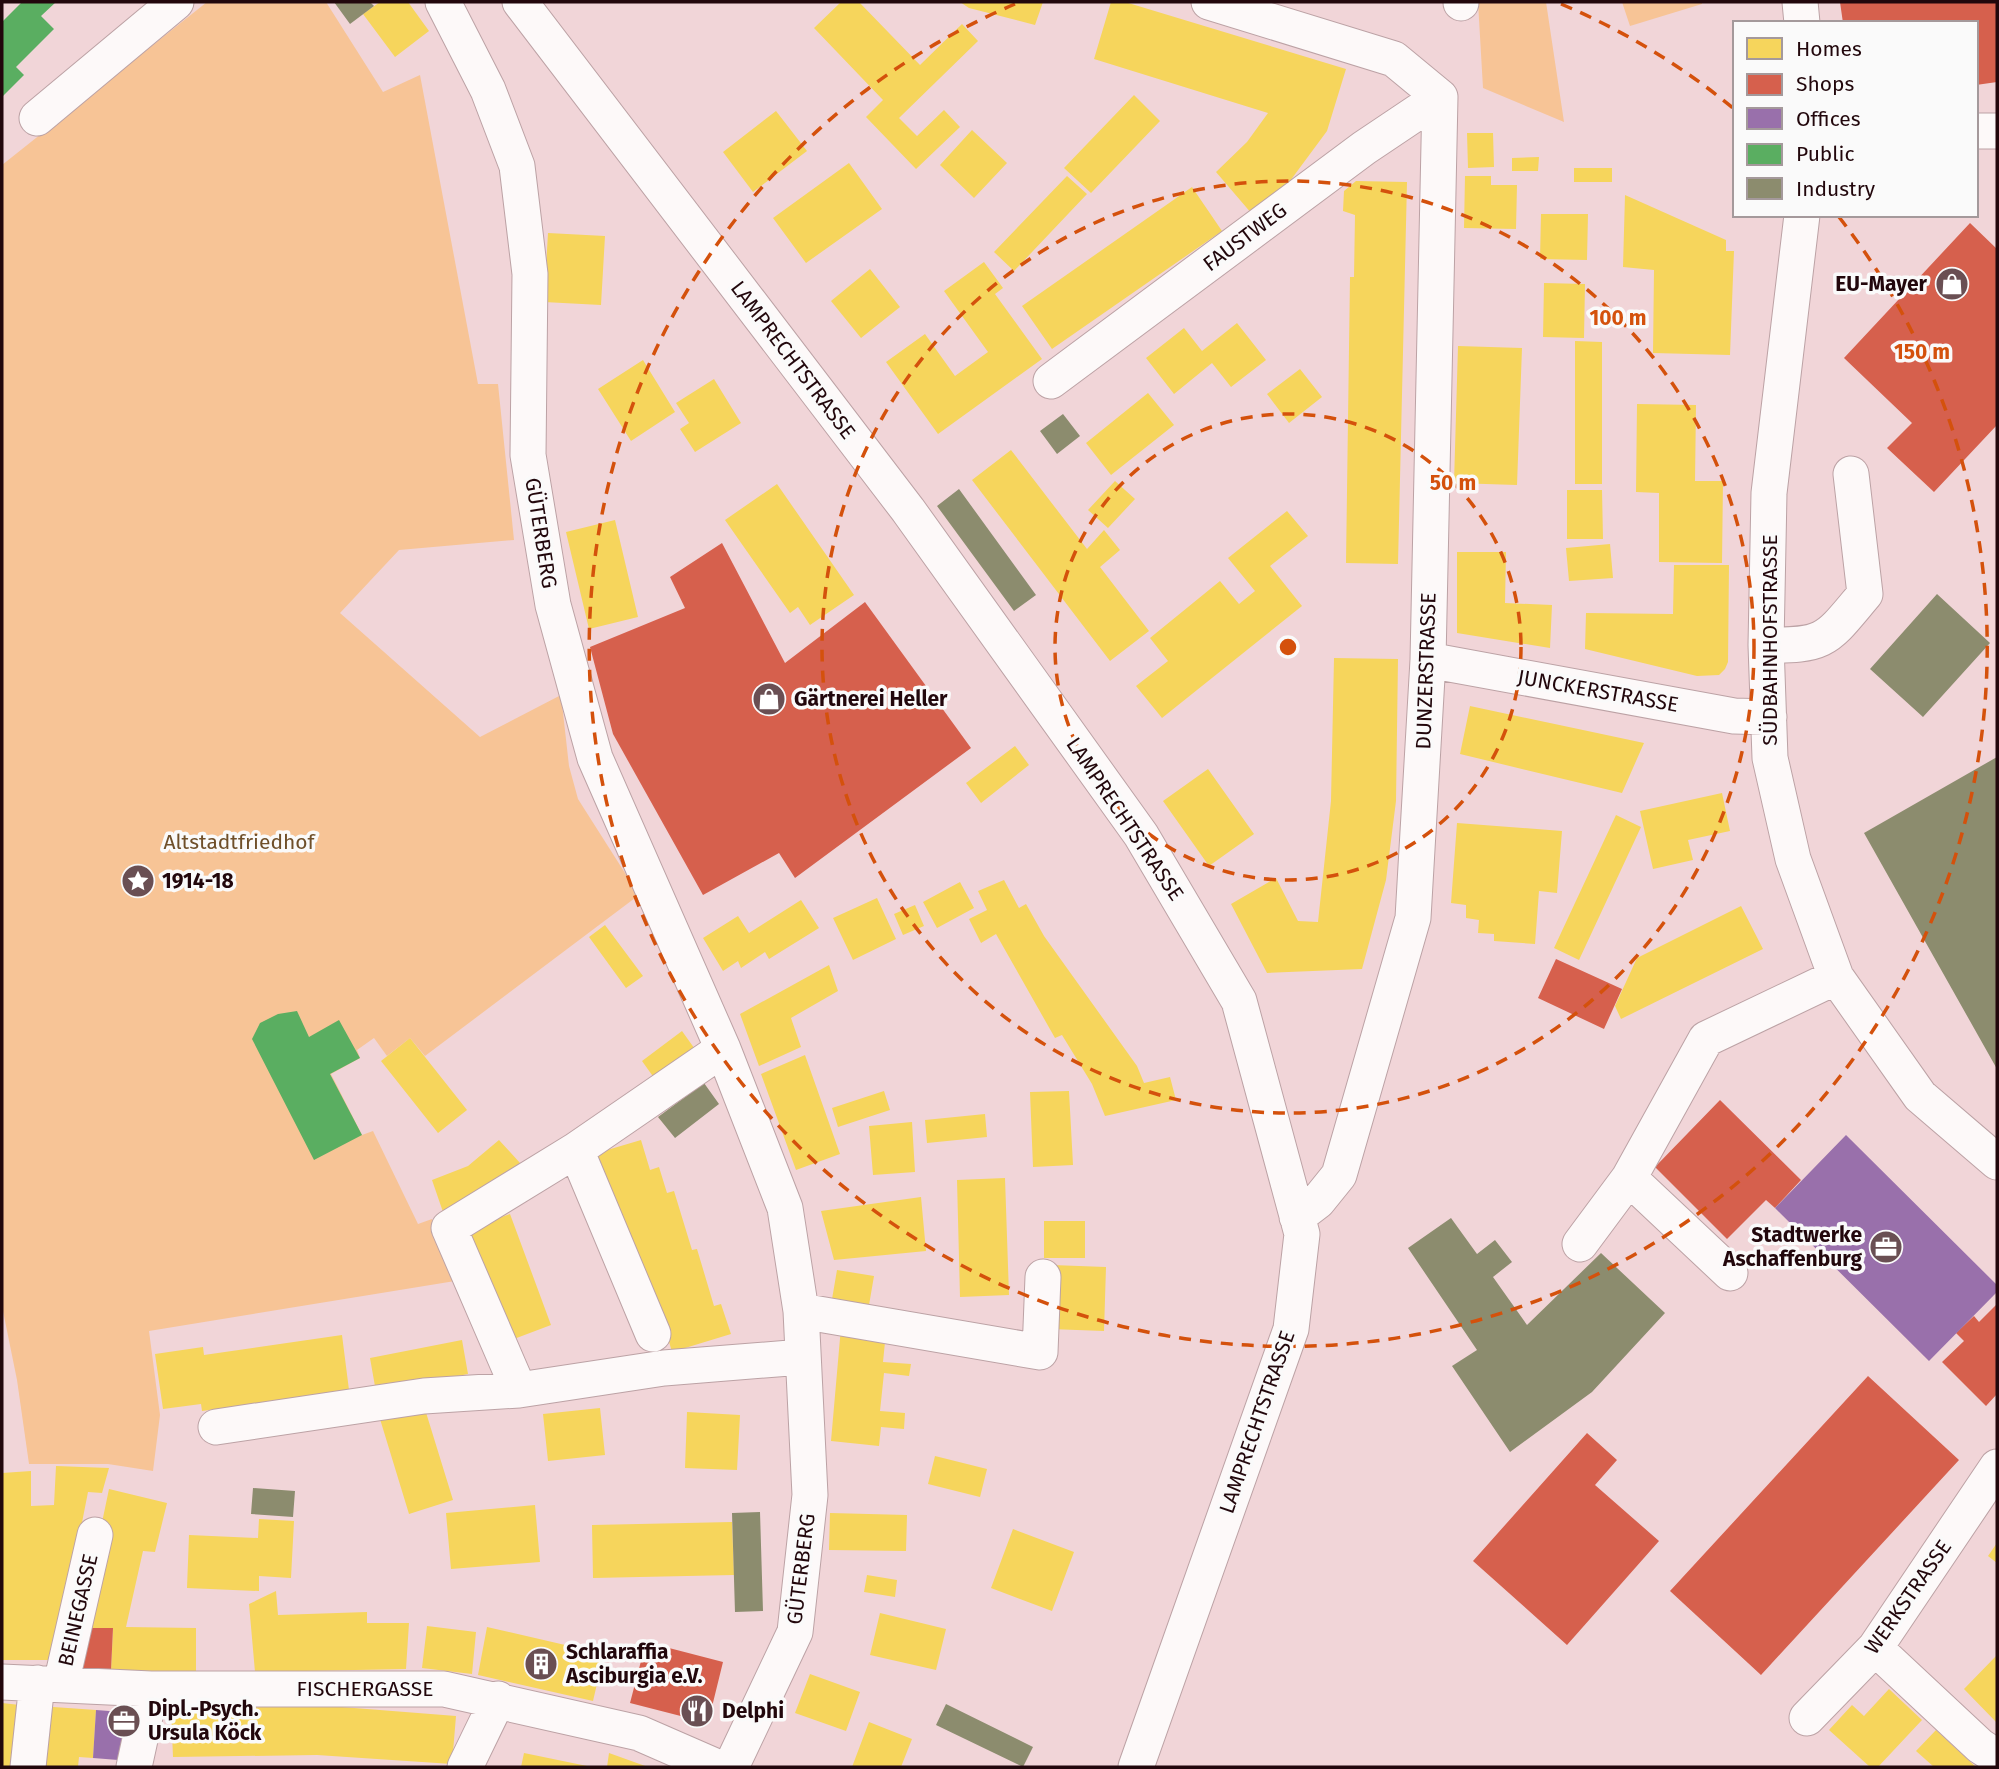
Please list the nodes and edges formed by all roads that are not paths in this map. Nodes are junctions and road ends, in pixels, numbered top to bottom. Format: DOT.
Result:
graph roads {
  1 [pos="176,2"];
  2 [pos="443,2"];
  3 [pos="520,2"];
  4 [pos="1209,2"];
  5 [pos="1800,2"];
  6 [pos="1802,21"];
  7 [pos="1440,97"];
  8 [pos="37,118"];
  9 [pos="1978,131"];
  10 [pos="1997,131"];
  11 [pos="1802,217"];
  12 [pos="1051,381"];
  13 [pos="1851,474"];
  14 [pos="1766,645"];
  15 [pos="1428,660"];
  16 [pos="1769,717"];
  17 [pos="1836,976"];
  18 [pos="723,1049"];
  19 [pos="576,1150"];
  20 [pos="1997,1162"];
  21 [pos="1629,1178"];
  22 [pos="1297,1217"];
  23 [pos="1580,1244"];
  24 [pos="1730,1273"];
  25 [pos="1043,1278"];
  26 [pos="801,1311"];
  27 [pos="653,1334"];
  28 [pos="802,1357"];
  29 [pos="519,1390"];
  30 [pos="216,1427"];
  31 [pos="1997,1466"];
  32 [pos="95,1535"];
  33 [pos="1875,1648"];
  34 [pos="2,1682"];
  35 [pos="49,1684"];
  36 [pos="151,1689"];
  37 [pos="498,1699"];
  38 [pos="1807,1718"];
  39 [pos="1997,1757"];
  40 [pos="29,1767"];
  41 [pos="135,1767"];
  42 [pos="465,1767"];
  43 [pos="717,1767"];
  44 [pos="731,1767"];
  45 [pos="1136,1767"];
  1 -- 8 [label="street"];
  2 -- 18 [label="street, GÜTERBERG"];
  3 -- 22 [label="street, LAMPRECHTSTRASSE"];
  4 -- 7 [label="street"];
  5 -- 6 [label="street"];
  7 -- 12 [label="street, FAUSTWEG"];
  7 -- 15 [label="street, DUNZERSTRASSE"];
  9 -- 10 [label="street"];
  11 -- 14 [label="street, SÜDBAHNHOFSTRASSE"];
  13 -- 14 [label="street"];
  14 -- 16 [label="street, SÜDBAHNHOFSTRASSE"];
  15 -- 16 [label="street, JUNCKERSTRASSE"];
  15 -- 22 [label="street, DUNZERSTRASSE"];
  16 -- 17 [label="street, SÜDBAHNHOFSTRASSE"];
  17 -- 20 [label="street, SÜDBAHNHOFSTRASSE"];
  17 -- 21 [label="street"];
  18 -- 19 [label="street"];
  18 -- 26 [label="street, GÜTERBERG"];
  19 -- 27 [label="street"];
  19 -- 29 [label="street"];
  21 -- 23 [label="street"];
  21 -- 24 [label="street"];
  22 -- 45 [label="street, LAMPRECHTSTRASSE"];
  25 -- 26 [label="street"];
  26 -- 28 [label="street, GÜTERBERG"];
  28 -- 29 [label="street"];
  28 -- 44 [label="street, GÜTERBERG"];
  29 -- 30 [label="street"];
  31 -- 33 [label="street, WERKSTRASSE"];
  32 -- 35 [label="street, BEINEGASSE"];
  33 -- 38 [label="street, WERKSTRASSE"];
  33 -- 39 [label="street"];
  34 -- 35 [label="street, FISCHERGASSE"];
  35 -- 36 [label="street, FISCHERGASSE"];
  35 -- 40 [label="street, BEINEGASSE"];
  36 -- 37 [label="street, FISCHERGASSE"];
  36 -- 41 [label="street"];
  37 -- 42 [label="street"];
  37 -- 43 [label="street, FISCHERGASSE"];
}
